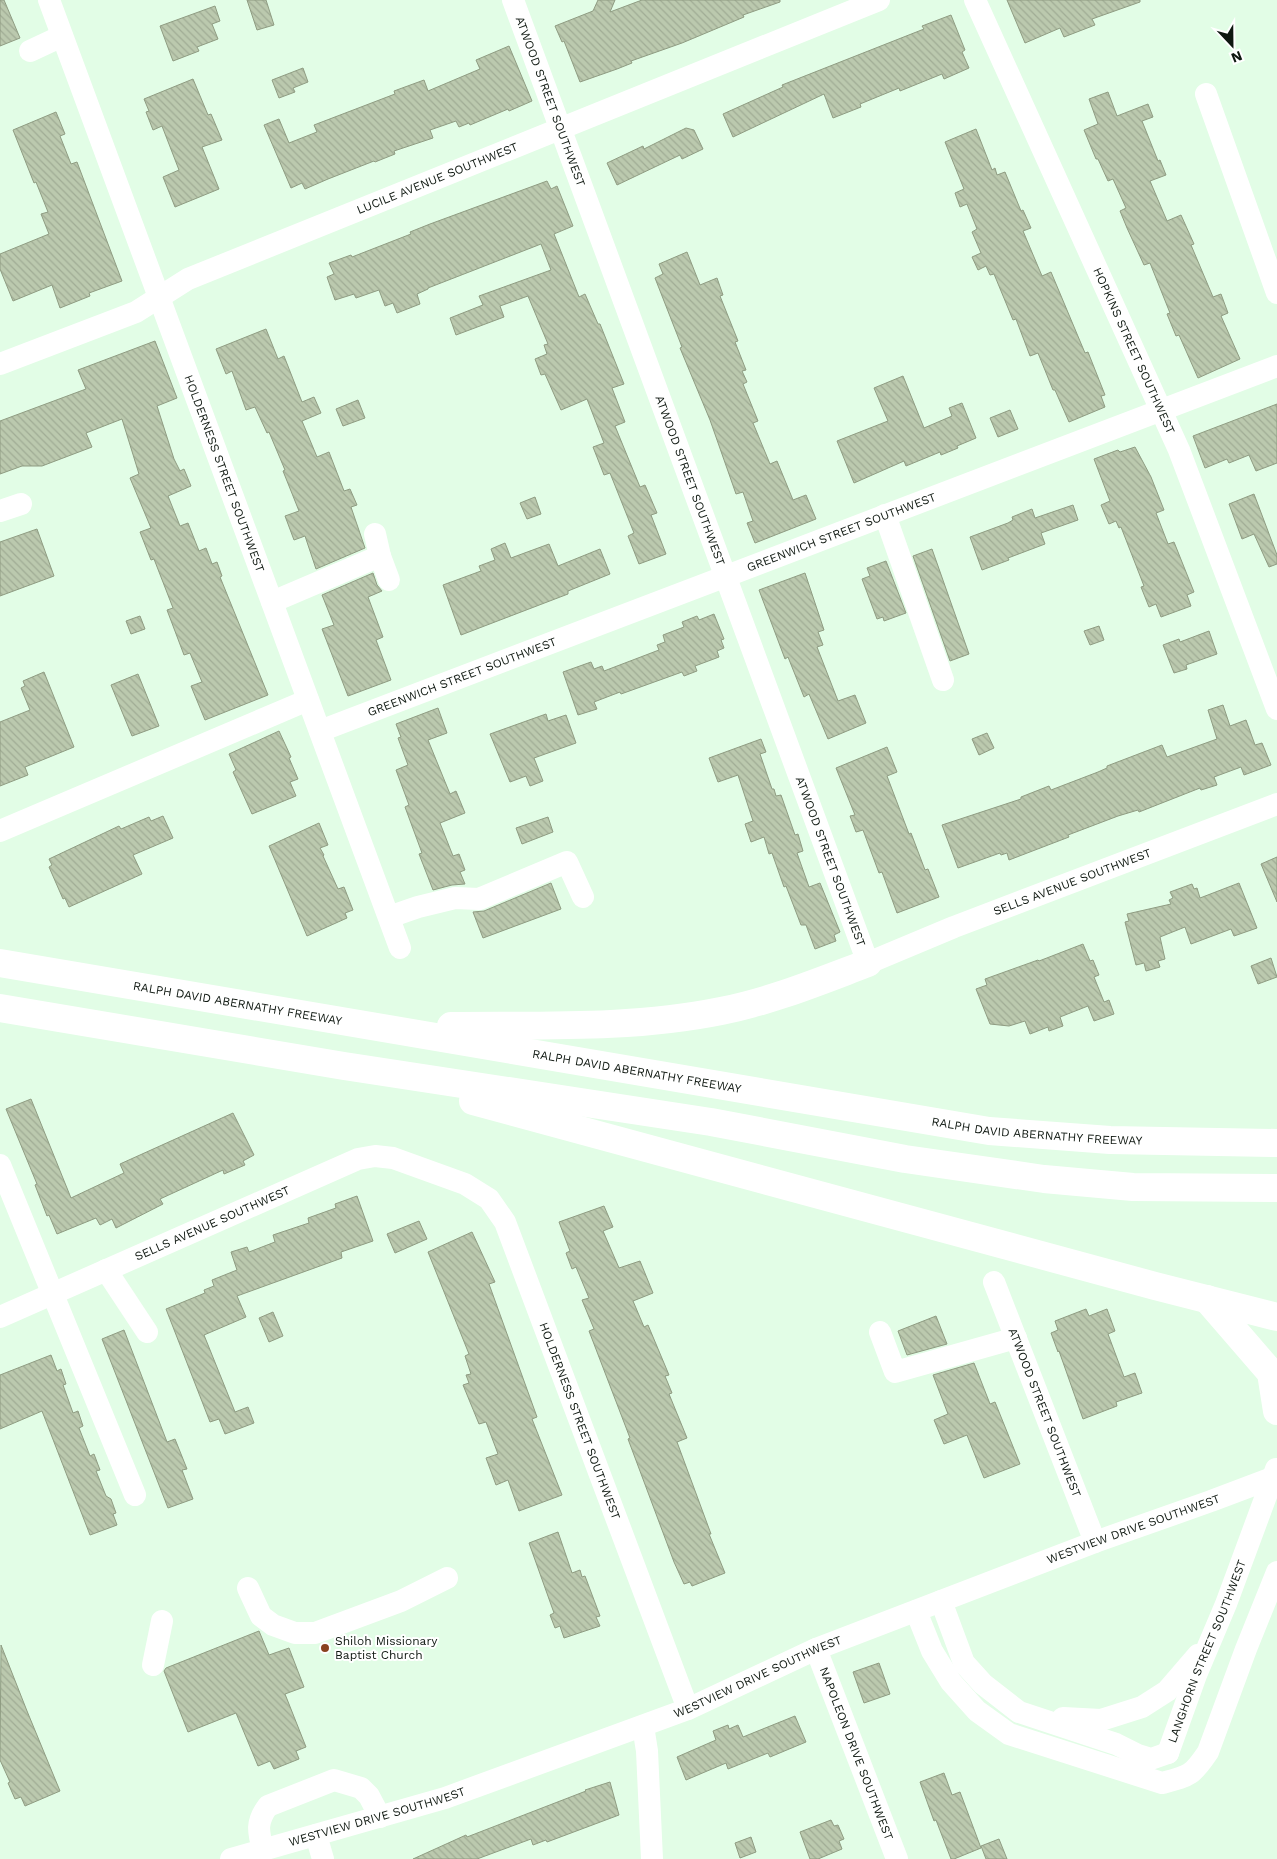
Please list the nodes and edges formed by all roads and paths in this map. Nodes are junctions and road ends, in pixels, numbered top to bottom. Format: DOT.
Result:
graph roads {
  1 [pos="49,0"];
  2 [pos="513,0"];
  3 [pos="878,0"];
  4 [pos="975,0"];
  5 [pos="62,36"];
  6 [pos="30,51"];
  7 [pos="1206,94"];
  8 [pos="560,129"];
  9 [pos="1277,293"];
  10 [pos="159,298"];
  11 [pos="0,364"];
  12 [pos="1277,366"];
  13 [pos="1161,410"];
  14 [pos="885,515"];
  15 [pos="375,534"];
  16 [pos="380,556"];
  17 [pos="726,576"];
  18 [pos="389,580"];
  19 [pos="272,602"];
  20 [pos="942,680"];
  21 [pos="308,700"];
  22 [pos="1277,709"];
  23 [pos="320,731"];
  24 [pos="1277,804"];
  25 [pos="0,831"];
  26 [pos="583,897"];
  27 [pos="389,917"];
  28 [pos="400,948"];
  29 [pos="0,962"];
  30 [pos="868,963"];
  31 [pos="0,1008"];
  32 [pos="381,1027"];
  33 [pos="344,1066"];
  34 [pos="1277,1143"];
  35 [pos="0,1165"];
  36 [pos="430,1171"];
  37 [pos="1277,1188"];
  38 [pos="106,1270"];
  39 [pos="994,1282"];
  40 [pos="53,1293"];
  41 [pos="1207,1300"];
  42 [pos="0,1316"];
  43 [pos="1277,1317"];
  44 [pos="147,1332"];
  45 [pos="880,1332"];
  46 [pos="1016,1338"];
  47 [pos="1277,1411"];
  48 [pos="1277,1466"];
  49 [pos="1277,1476"];
  50 [pos="135,1495"];
  51 [pos="1095,1542"];
  52 [pos="1277,1572"];
  53 [pos="447,1578"];
  54 [pos="248,1588"];
  55 [pos="941,1601"];
  56 [pos="916,1611"];
  57 [pos="162,1621"];
  58 [pos="1210,1642"];
  59 [pos="816,1649"];
  60 [pos="153,1665"];
  61 [pos="688,1709"];
  62 [pos="1038,1719"];
  63 [pos="643,1726"];
  64 [pos="1168,1753"];
  65 [pos="1186,1777"];
  66 [pos="380,1817"];
  67 [pos="316,1835"];
  68 [pos="263,1850"];
  69 [pos="231,1859"];
  70 [pos="323,1859"];
  71 [pos="652,1859"];
  72 [pos="897,1859"];
  1 -- 5 [label="street, HOLDERNESS STREET SOUTHWEST"];
  2 -- 8 [label="street, ATWOOD STREET SOUTHWEST"];
  3 -- 8 [label="street, LUCILE AVENUE SOUTHWEST"];
  4 -- 13 [label="street, HOPKINS STREET SOUTHWEST"];
  5 -- 6 [label="street"];
  5 -- 10 [label="street, HOLDERNESS STREET SOUTHWEST"];
  7 -- 9 [label="street"];
  8 -- 10 [label="street, LUCILE AVENUE SOUTHWEST"];
  8 -- 17 [label="street, ATWOOD STREET SOUTHWEST"];
  10 -- 11 [label="street, LUCILE AVENUE SOUTHWEST"];
  10 -- 19 [label="street, HOLDERNESS STREET SOUTHWEST"];
  12 -- 13 [label="street, GREENWICH STREET SOUTHWEST"];
  13 -- 14 [label="street, GREENWICH STREET SOUTHWEST"];
  13 -- 22 [label="street, HOPKINS STREET SOUTHWEST"];
  14 -- 17 [label="street, GREENWICH STREET SOUTHWEST"];
  14 -- 20 [label="street"];
  15 -- 16 [label="street"];
  16 -- 18 [label="street"];
  16 -- 19 [label="street"];
  17 -- 23 [label="street, GREENWICH STREET SOUTHWEST"];
  17 -- 30 [label="street, ATWOOD STREET SOUTHWEST"];
  19 -- 21 [label="street, HOLDERNESS STREET SOUTHWEST"];
  21 -- 23 [label="street, HOLDERNESS STREET SOUTHWEST"];
  21 -- 25 [label="street"];
  23 -- 27 [label="street, HOLDERNESS STREET SOUTHWEST"];
  24 -- 30 [label="street, SELLS AVENUE SOUTHWEST"];
  26 -- 27 [label="street"];
  27 -- 28 [label="street, HOLDERNESS STREET SOUTHWEST"];
  29 -- 32 [label="highway, RALPH DAVID ABERNATHY FREEWAY"];
  30 -- 32 [label="highway"];
  31 -- 33 [label="highway"];
  32 -- 34 [label="highway, RALPH DAVID ABERNATHY FREEWAY"];
  33 -- 37 [label="highway"];
  33 -- 41 [label="highway"];
  35 -- 40 [label="street"];
  36 -- 38 [label="street, SELLS AVENUE SOUTHWEST"];
  36 -- 61 [label="street, HOLDERNESS STREET SOUTHWEST"];
  38 -- 40 [label="street, SELLS AVENUE SOUTHWEST"];
  38 -- 44 [label="street"];
  39 -- 46 [label="street, ATWOOD STREET SOUTHWEST"];
  40 -- 42 [label="street, SELLS AVENUE SOUTHWEST"];
  40 -- 50 [label="street"];
  41 -- 43 [label="highway"];
  41 -- 47 [label="highway"];
  45 -- 46 [label="street"];
  46 -- 51 [label="street, ATWOOD STREET SOUTHWEST"];
  48 -- 58 [label="street, LANGHORN STREET SOUTHWEST"];
  49 -- 51 [label="street, WESTVIEW DRIVE SOUTHWEST"];
  51 -- 55 [label="street, WESTVIEW DRIVE SOUTHWEST"];
  52 -- 65 [label="street"];
  53 -- 54 [label="street"];
  55 -- 56 [label="street, WESTVIEW DRIVE SOUTHWEST"];
  55 -- 62 [label="street, LANGHORN STREET SOUTHWEST"];
  56 -- 59 [label="street, WESTVIEW DRIVE SOUTHWEST"];
  56 -- 65 [label="street"];
  57 -- 60 [label="street"];
  58 -- 62 [label="street"];
  58 -- 64 [label="street, LANGHORN STREET SOUTHWEST"];
  59 -- 61 [label="street, WESTVIEW DRIVE SOUTHWEST"];
  59 -- 72 [label="street, NAPOLEON DRIVE SOUTHWEST"];
  61 -- 63 [label="street, WESTVIEW DRIVE SOUTHWEST"];
  62 -- 64 [label="street, LANGHORN STREET SOUTHWEST"];
  63 -- 66 [label="street, WESTVIEW DRIVE SOUTHWEST"];
  63 -- 71 [label="street"];
  64 -- 65 [label="street"];
  66 -- 67 [label="street, WESTVIEW DRIVE SOUTHWEST"];
  66 -- 68 [label="street"];
  67 -- 68 [label="street, WESTVIEW DRIVE SOUTHWEST"];
  67 -- 70 [label="street"];
  68 -- 69 [label="street, WESTVIEW DRIVE SOUTHWEST"];
}
